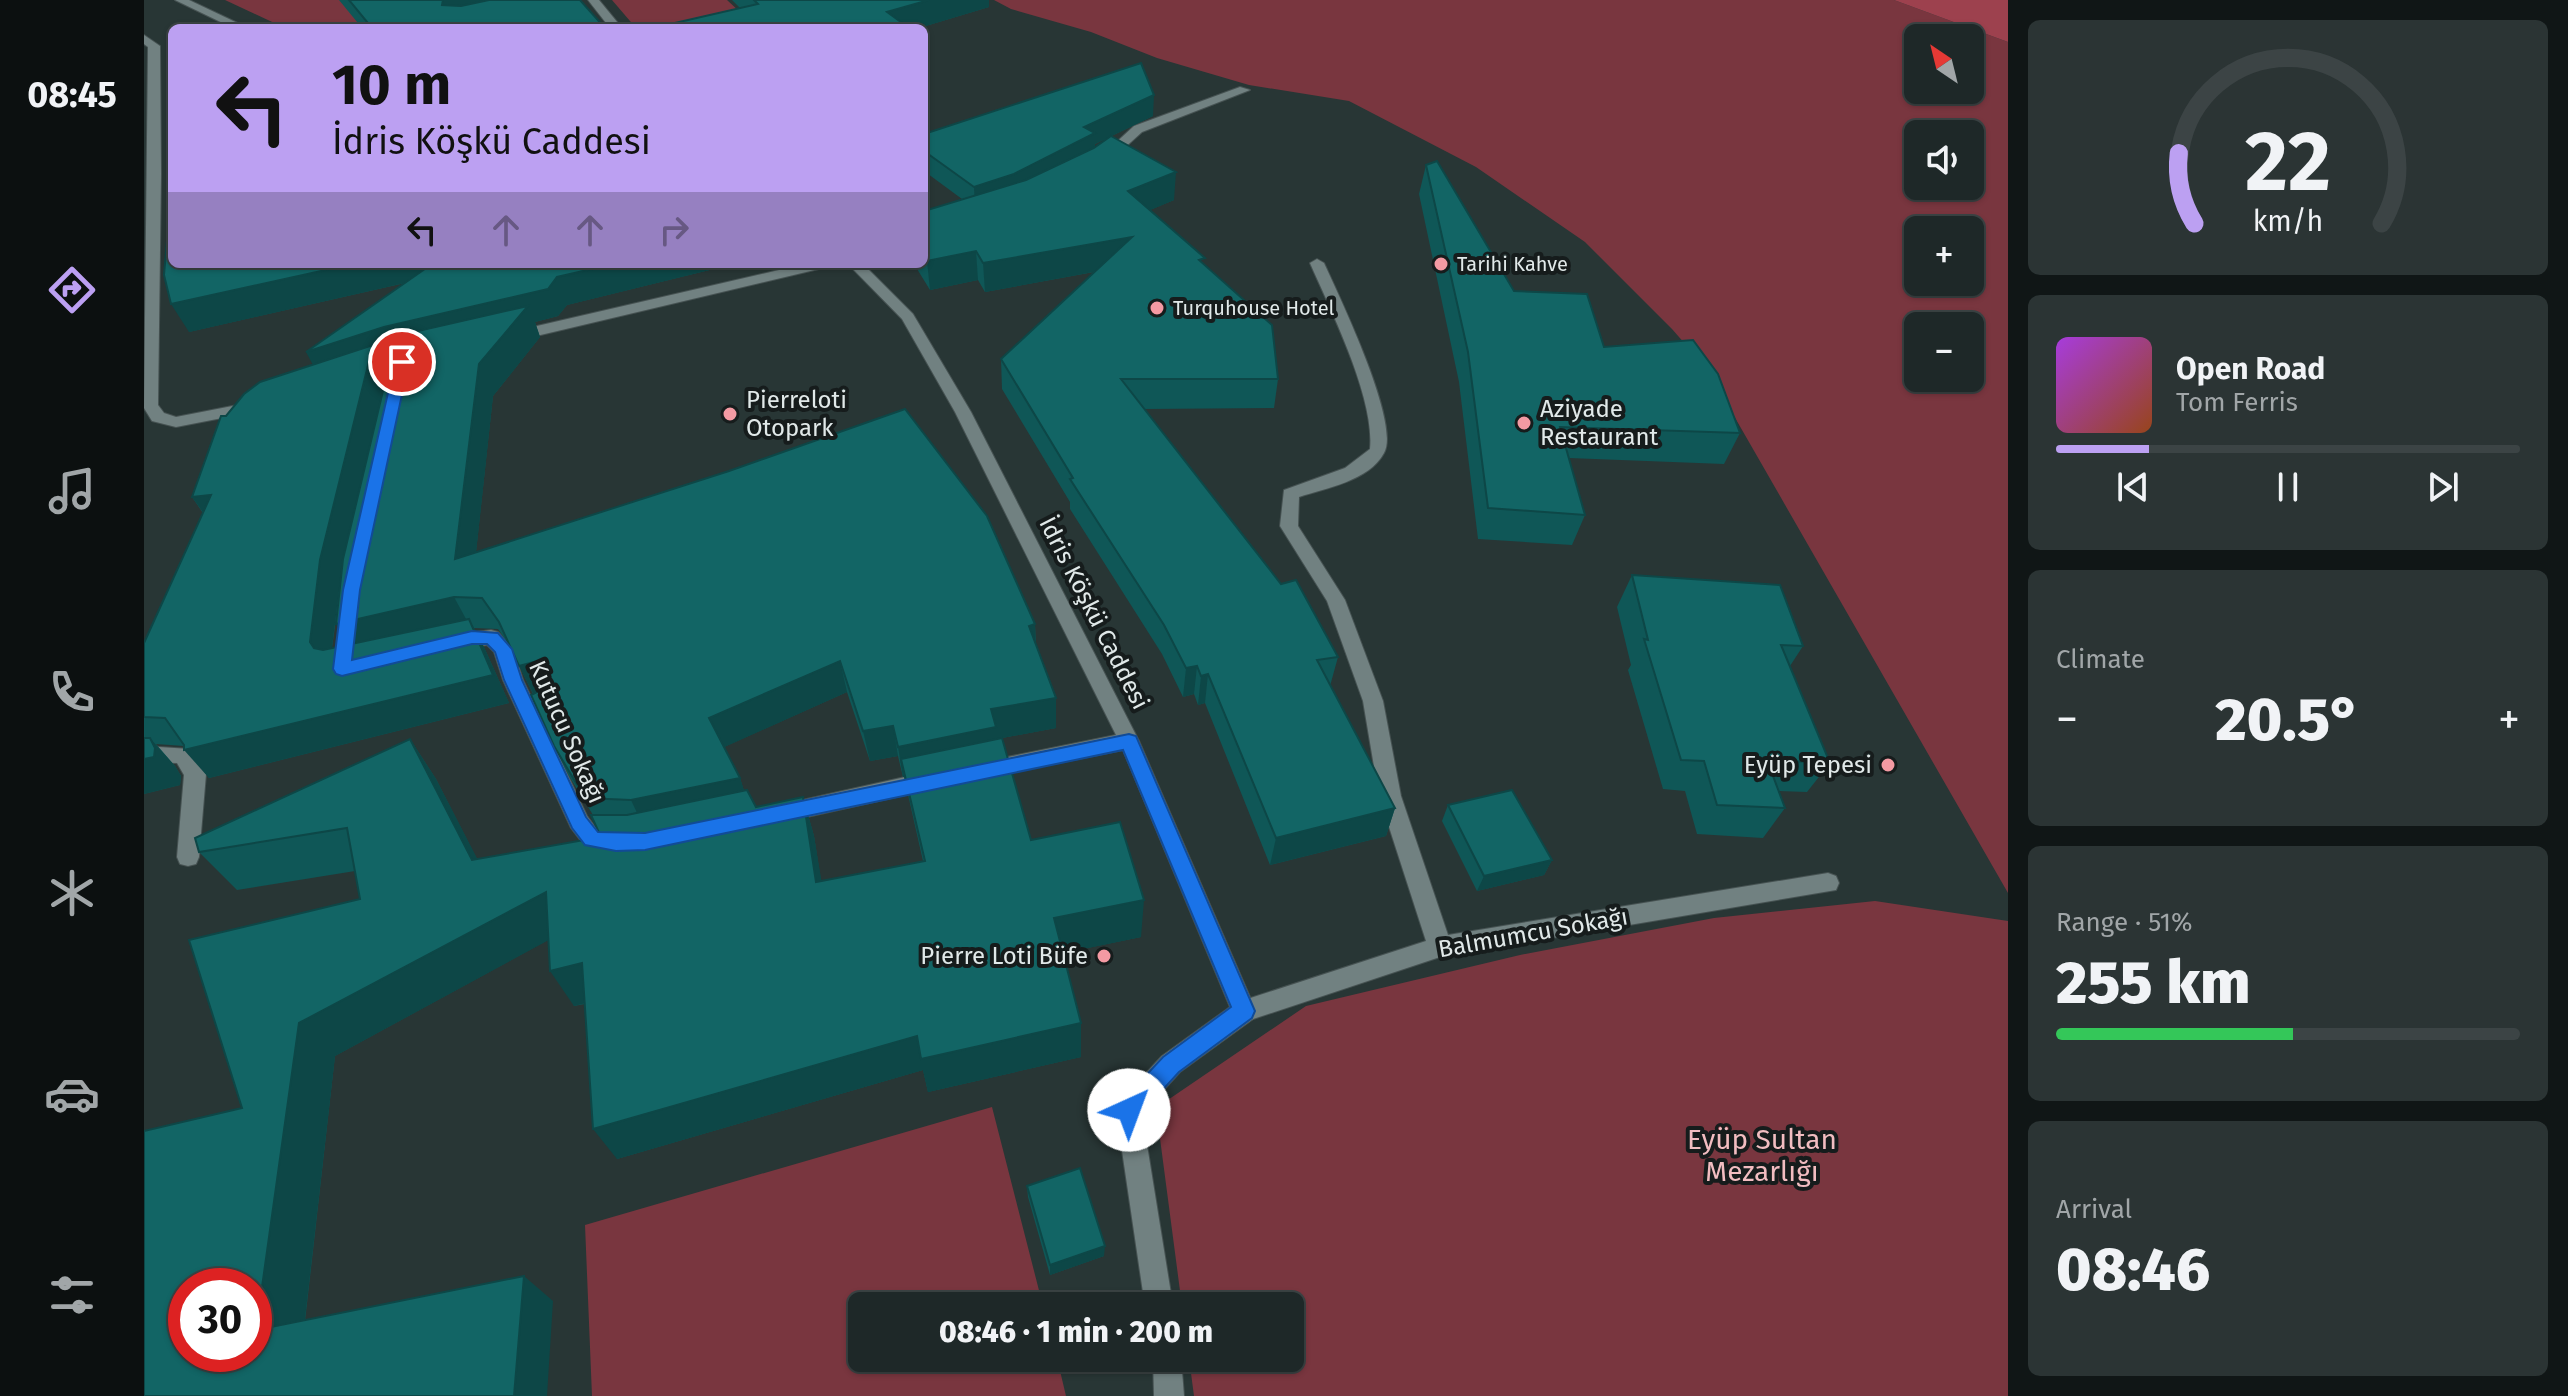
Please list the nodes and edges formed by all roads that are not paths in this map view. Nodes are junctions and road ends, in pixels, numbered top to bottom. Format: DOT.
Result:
graph roads {
  1 [pos="180,0"];
  2 [pos="593,0"];
  3 [pos="233,24"];
  4 [pos="613,24"];
  5 [pos="144,38"];
  6 [pos="1244,90"];
  7 [pos="1096,164"];
  8 [pos="168,171"];
  9 [pos="155,174"];
  10 [pos="1317,263"];
  11 [pos="806,268"];
  12 [pos="859,268"];
  13 [pos="490,341"];
  14 [pos="262,405"];
  15 [pos="428,648"];
  16 [pos="1129,741"];
  17 [pos="144,754"];
  18 [pos="756,819"];
  19 [pos="645,842"];
  20 [pos="188,857"];
  21 [pos="1828,883"];
  22 [pos="1440,947"];
  23 [pos="1244,1011"];
  24 [pos="1157,1292"];
  25 [pos="1168,1372"];
  26 [pos="1169,1396"];
  1 -- 3 [label="street"];
  2 -- 4 [label="street"];
  5 -- 9 [label="street"];
  6 -- 7 [label="street"];
  8 -- 9 [label="street"];
  9 -- 14 [label="street"];
  10 -- 22 [label="street"];
  11 -- 13 [label="street"];
  12 -- 16 [label="street, İdris Köşkü Caddesi"];
  15 -- 19 [label="street, Kutucu Sokağı"];
  16 -- 18 [label="street"];
  16 -- 23 [label="street, İdris Köşkü Caddesi"];
  17 -- 20 [label="street"];
  21 -- 22 [label="street, Balmumcu Sokağı"];
  22 -- 23 [label="street, Balmumcu Sokağı"];
  23 -- 24 [label="street, Balmumcu Sokağı"];
  25 -- 26 [label="street"];
}
